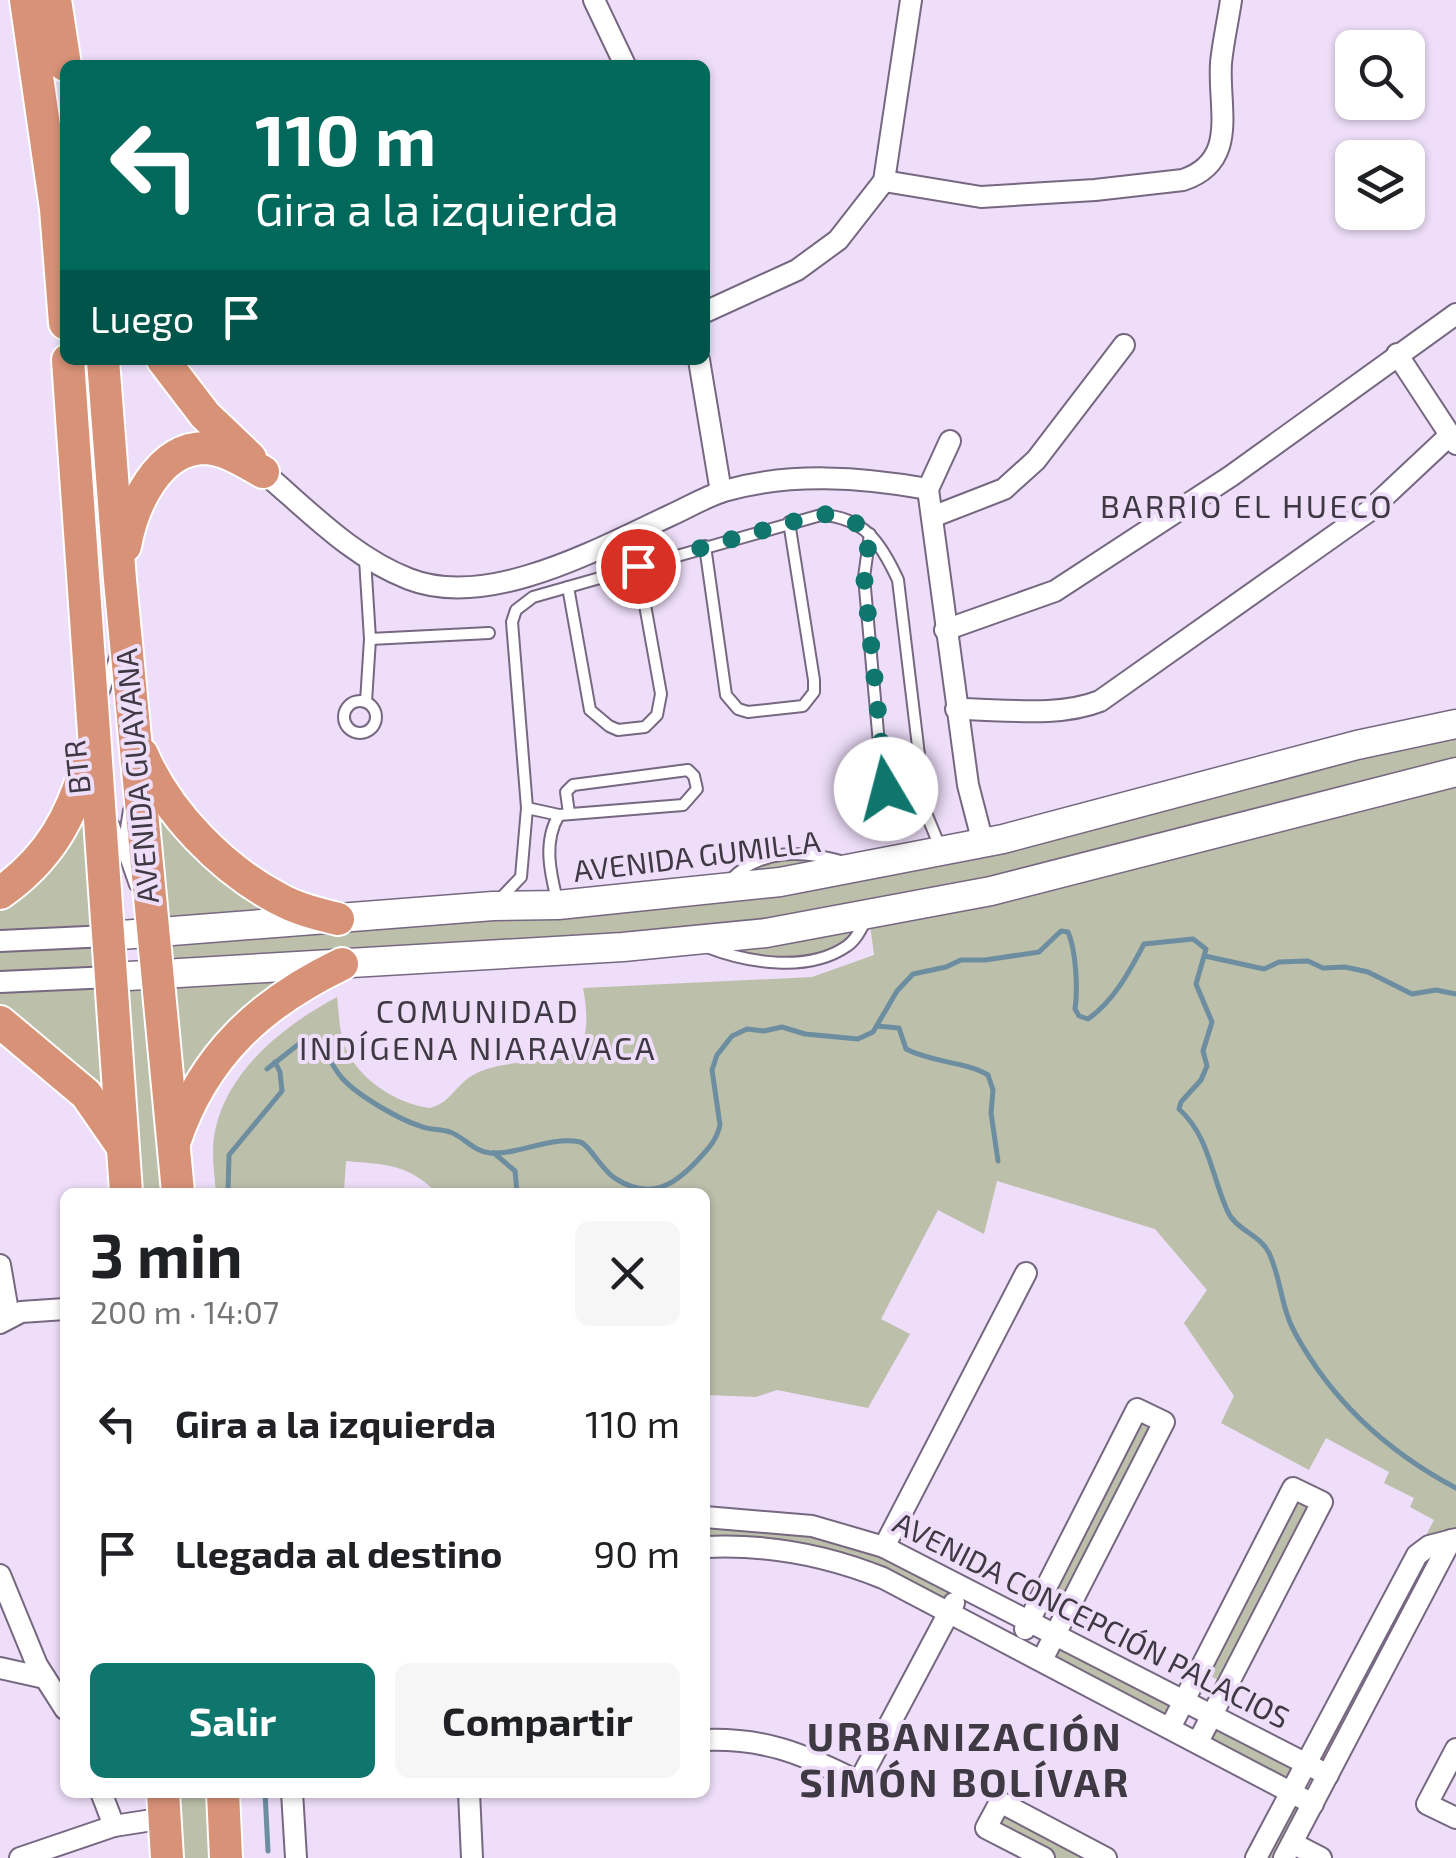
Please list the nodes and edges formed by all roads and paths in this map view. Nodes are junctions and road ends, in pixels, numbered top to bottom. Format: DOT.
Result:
graph roads {
  1 [pos="26,0"];
  2 [pos="55,0"];
  3 [pos="594,0"];
  4 [pos="911,0"];
  5 [pos="1231,0"];
  6 [pos="64,60"];
  7 [pos="623,60"];
  8 [pos="884,181"];
  9 [pos="60,260"];
  10 [pos="710,310"];
  11 [pos="1456,314"];
  12 [pos="1124,346"];
  13 [pos="1397,354"];
  14 [pos="68,365"];
  15 [pos="103,365"];
  16 [pos="167,365"];
  17 [pos="701,365"];
  18 [pos="1453,440"];
  19 [pos="950,441"];
  20 [pos="264,472"];
  21 [pos="928,489"];
  22 [pos="720,492"];
  23 [pos="932,517"];
  24 [pos="788,522"];
  25 [pos="870,534"];
  26 [pos="705,546"];
  27 [pos="365,560"];
  28 [pos="638,566"];
  29 [pos="120,580"];
  30 [pos="568,587"];
  31 [pos="945,630"];
  32 [pos="124,631"];
  33 [pos="489,633"];
  34 [pos="85,638"];
  35 [pos="370,638"];
  36 [pos="114,690"];
  37 [pos="366,702"];
  38 [pos="956,709"];
  39 [pos="1456,724"];
  40 [pos="134,734"];
  41 [pos="93,742"];
  42 [pos="1456,772"];
  43 [pos="527,808"];
  44 [pos="926,813"];
  45 [pos="564,814"];
  46 [pos="983,843"];
  47 [pos="122,849"];
  48 [pos="942,853"];
  49 [pos="0,892"];
  50 [pos="558,905"];
  51 [pos="492,906"];
  52 [pos="338,919"];
  53 [pos="152,932"];
  54 [pos="108,936"];
  55 [pos="0,941"];
  56 [pos="342,964"];
  57 [pos="156,975"];
  58 [pos="111,977"];
  59 [pos="0,982"];
  60 [pos="0,1022"];
  61 [pos="173,1147"];
  62 [pos="123,1148"];
  63 [pos="126,1188"];
  64 [pos="178,1188"];
  65 [pos="0,1265"];
  66 [pos="1026,1273"];
  67 [pos="60,1308"];
  68 [pos="5,1320"];
  69 [pos="710,1517"];
  70 [pos="1453,1540"];
  71 [pos="884,1546"];
  72 [pos="710,1547"];
  73 [pos="0,1575"];
  74 [pos="964,1586"];
  75 [pos="950,1612"];
  76 [pos="1030,1620"];
  77 [pos="1056,1634"];
  78 [pos="1016,1646"];
  79 [pos="1042,1660"];
  80 [pos="0,1668"];
  81 [pos="45,1678"];
  82 [pos="1184,1700"];
  83 [pos="60,1701"];
  84 [pos="1212,1715"];
  85 [pos="1170,1728"];
  86 [pos="710,1740"];
  87 [pos="1198,1742"];
  88 [pos="1456,1749"];
  89 [pos="1306,1764"];
  90 [pos="1328,1775"];
  91 [pos="1291,1792"];
  92 [pos="103,1798"];
  93 [pos="223,1798"];
  94 [pos="292,1798"];
  95 [pos="469,1798"];
  96 [pos="1313,1804"];
  97 [pos="164,1806"];
  98 [pos="1456,1818"];
  99 [pos="114,1826"];
  100 [pos="1288,1851"];
  101 [pos="20,1858"];
  102 [pos="167,1858"];
  103 [pos="226,1858"];
  104 [pos="296,1858"];
  105 [pos="472,1858"];
  106 [pos="1044,1858"];
  107 [pos="1106,1858"];
  108 [pos="1256,1858"];
  109 [pos="1321,1858"];
  1 -- 9 [label="highway"];
  2 -- 6 [label="highway"];
  3 -- 7 [label="street"];
  4 -- 8 [label="street"];
  5 -- 8 [label="street"];
  8 -- 10 [label="street"];
  11 -- 13 [label="street"];
  12 -- 23 [label="street"];
  13 -- 18 [label="street"];
  13 -- 31 [label="street"];
  14 -- 34 [label="highway, AVENIDA GUAYANA"];
  15 -- 29 [label="highway, AVENIDA GUAYANA"];
  16 -- 20 [label="highway"];
  17 -- 22 [label="street"];
  18 -- 38 [label="street"];
  19 -- 21 [label="street"];
  20 -- 27 [label="street"];
  20 -- 29 [label="highway"];
  21 -- 22 [label="street"];
  21 -- 23 [label="street"];
  22 -- 27 [label="street"];
  23 -- 31 [label="street"];
  24 -- 25 [label="lane"];
  24 -- 26 [label="lane"];
  24 -- 26 [label="lane"];
  25 -- 44 [label="lane"];
  25 -- 44 [label="lane"];
  26 -- 28 [label="lane"];
  27 -- 35 [label="lane"];
  28 -- 30 [label="lane"];
  28 -- 30 [label="lane"];
  29 -- 32 [label="highway, AVENIDA GUAYANA"];
  30 -- 43 [label="lane"];
  31 -- 38 [label="street"];
  32 -- 36 [label="lane, BTR"];
  32 -- 40 [label="highway, AVENIDA GUAYANA"];
  33 -- 35 [label="lane"];
  34 -- 36 [label="lane, BTR"];
  34 -- 41 [label="highway, AVENIDA GUAYANA"];
  35 -- 37 [label="lane"];
  36 -- 47 [label="lane, BTR"];
  36 -- 47 [label="lane, BTR"];
  38 -- 46 [label="street"];
  39 -- 46 [label="main road, AVENIDA GUMILLA"];
  40 -- 52 [label="highway"];
  40 -- 53 [label="highway, AVENIDA GUAYANA"];
  41 -- 49 [label="highway"];
  41 -- 54 [label="highway, AVENIDA GUAYANA"];
  42 -- 56 [label="main road"];
  43 -- 45 [label="lane"];
  43 -- 51 [label="lane"];
  44 -- 48 [label="lane"];
  45 -- 45 [label="lane"];
  45 -- 50 [label="lane"];
  46 -- 48 [label="main road, AVENIDA GUMILLA"];
  47 -- 53 [label="lane, BTR"];
  47 -- 54 [label="lane, BTR"];
  48 -- 50 [label="main road, AVENIDA GUMILLA"];
  50 -- 51 [label="main road, AVENIDA GUMILLA"];
  51 -- 52 [label="main road, AVENIDA GUMILLA"];
  52 -- 53 [label="main road, AVENIDA GUMILLA"];
  53 -- 54 [label="main road, AVENIDA GUMILLA"];
  53 -- 57 [label="highway, AVENIDA GUAYANA"];
  54 -- 55 [label="street"];
  54 -- 58 [label="highway, AVENIDA GUAYANA"];
  56 -- 57 [label="main road"];
  56 -- 61 [label="highway"];
  57 -- 58 [label="main road"];
  57 -- 61 [label="highway, AVENIDA GUAYANA"];
  58 -- 59 [label="street"];
  58 -- 62 [label="highway, AVENIDA GUAYANA"];
  60 -- 62 [label="highway"];
  61 -- 64 [label="highway, AVENIDA GUAYANA"];
  62 -- 63 [label="highway, AVENIDA GUAYANA"];
  65 -- 68 [label="street"];
  66 -- 71 [label="street"];
  67 -- 68 [label="street"];
  69 -- 71 [label="street, AVENIDA CONCEPCIÓN PALACIOS"];
  70 -- 89 [label="street"];
  70 -- 90 [label="street"];
  71 -- 74 [label="street, AVENIDA CONCEPCIÓN PALACIOS"];
  72 -- 75 [label="street, AVENIDA CONCEPCIÓN PALACIOS"];
  73 -- 81 [label="street"];
  74 -- 75 [label="street"];
  74 -- 76 [label="street, AVENIDA CONCEPCIÓN PALACIOS"];
  75 -- 78 [label="street, AVENIDA CONCEPCIÓN PALACIOS"];
  75 -- 86 [label="street"];
  76 -- 77 [label="street, AVENIDA CONCEPCIÓN PALACIOS"];
  76 -- 77 [label="street"];
  76 -- 78 [label="street"];
  77 -- 79 [label="street"];
  77 -- 82 [label="street, AVENIDA CONCEPCIÓN PALACIOS"];
  78 -- 79 [label="street, AVENIDA CONCEPCIÓN PALACIOS"];
  79 -- 85 [label="street, AVENIDA CONCEPCIÓN PALACIOS"];
  80 -- 81 [label="street"];
  81 -- 83 [label="street"];
  82 -- 84 [label="street, AVENIDA CONCEPCIÓN PALACIOS"];
  82 -- 84 [label="street"];
  82 -- 85 [label="street"];
  84 -- 87 [label="street"];
  84 -- 89 [label="street, AVENIDA CONCEPCIÓN PALACIOS"];
  85 -- 87 [label="street, AVENIDA CONCEPCIÓN PALACIOS"];
  87 -- 91 [label="street, AVENIDA CONCEPCIÓN PALACIOS"];
  88 -- 98 [label="street"];
  89 -- 90 [label="street, AVENIDA CONCEPCIÓN PALACIOS"];
  89 -- 91 [label="street"];
  90 -- 96 [label="street"];
  91 -- 96 [label="street, AVENIDA CONCEPCIÓN PALACIOS"];
  91 -- 108 [label="street"];
  92 -- 99 [label="street"];
  93 -- 103 [label="highway"];
  94 -- 104 [label="street"];
  95 -- 105 [label="street"];
  96 -- 100 [label="street"];
  97 -- 99 [label="street"];
  97 -- 102 [label="highway"];
  99 -- 101 [label="street"];
  100 -- 109 [label="street"];
  106 -- 107 [label="street"];
}
